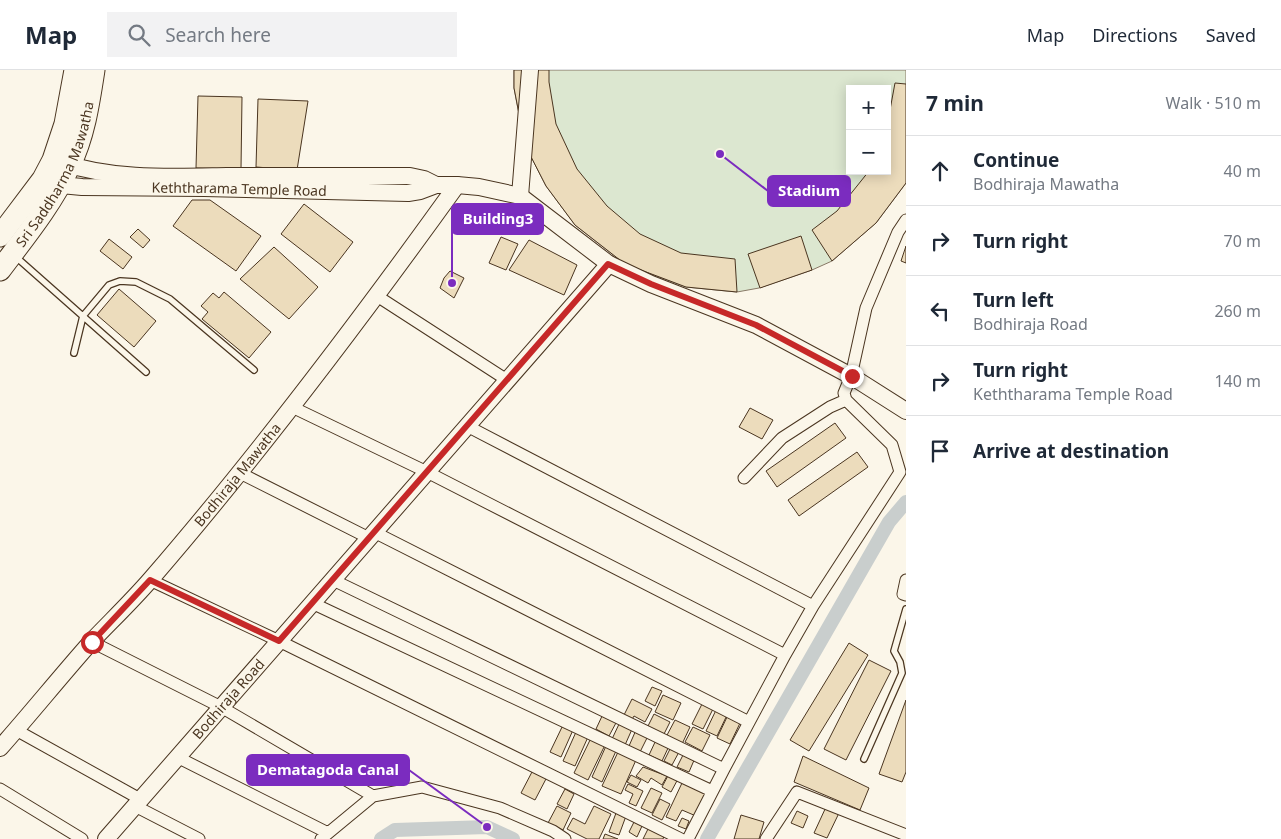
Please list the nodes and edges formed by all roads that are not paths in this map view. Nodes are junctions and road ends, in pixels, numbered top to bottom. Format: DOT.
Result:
graph roads {
  1 [pos="75,70"];
  2 [pos="94,70"];
  3 [pos="530,70"];
  4 [pos="61,163"];
  5 [pos="52,182"];
  6 [pos="203,182"];
  7 [pos="457,185"];
  8 [pos="520,196"];
  9 [pos="906,220"];
  10 [pos="0,236"];
  11 [pos="6,262"];
  12 [pos="608,264"];
  13 [pos="377,296"];
  14 [pos="83,316"];
  15 [pos="74,353"];
  16 [pos="254,370"];
  17 [pos="146,372"];
  18 [pos="852,376"];
  19 [pos="507,380"];
  20 [pos="846,400"];
  21 [pos="292,407"];
  22 [pos="906,411"];
  23 [pos="467,426"];
  24 [pos="426,472"];
  25 [pos="240,473"];
  26 [pos="744,478"];
  27 [pos="372,535"];
  28 [pos="150,580"];
  29 [pos="333,580"];
  30 [pos="906,580"];
  31 [pos="906,595"];
  32 [pos="312,603"];
  33 [pos="813,606"];
  34 [pos="906,609"];
  35 [pos="279,641"];
  36 [pos="92,642"];
  37 [pos="785,655"];
  38 [pos="221,707"];
  39 [pos="749,722"];
  40 [pos="16,730"];
  41 [pos="0,748"];
  42 [pos="177,757"];
  43 [pos="864,759"];
  44 [pos="724,768"];
  45 [pos="0,789"];
  46 [pos="712,791"];
  47 [pos="373,796"];
  48 [pos="138,803"];
  49 [pos="906,835"];
  50 [pos="324,836"];
  51 [pos="82,839"];
  52 [pos="106,839"];
  53 [pos="199,839"];
  54 [pos="565,839"];
  55 [pos="681,839"];
  56 [pos="688,839"];
  57 [pos="766,839"];
  1 -- 4 [label="highway, Sri Saddharma Mawatha"];
  2 -- 4 [label="highway, Sri Saddharma Mawatha"];
  3 -- 8 [label="street"];
  4 -- 5 [label="highway, Sri Saddharma Mawatha"];
  4 -- 6 [label="street, Keththarama Temple Road"];
  5 -- 6 [label="street, Keththarama Temple Road"];
  5 -- 10 [label="highway, Sri Saddharma Mawatha"];
  5 -- 11 [label="highway, Sri Saddharma Mawatha"];
  6 -- 7 [label="street, Keththarama Temple Road"];
  7 -- 8 [label="street, Keththarama Temple Road"];
  7 -- 13 [label="street, Bodhiraja Mawatha"];
  8 -- 12 [label="street, Keththarama Temple Road"];
  9 -- 18 [label="street"];
  11 -- 14 [label="lane"];
  12 -- 18 [label="street, Keththarama Temple Road"];
  12 -- 19 [label="street, Bodhiraja Road"];
  13 -- 19 [label="street"];
  13 -- 21 [label="street, Bodhiraja Mawatha"];
  14 -- 15 [label="lane"];
  14 -- 16 [label="lane"];
  14 -- 17 [label="lane"];
  18 -- 20 [label="street"];
  18 -- 22 [label="street, Keththarama Temple Road"];
  19 -- 23 [label="street, Bodhiraja Road"];
  20 -- 26 [label="street"];
  20 -- 33 [label="street"];
  21 -- 24 [label="street"];
  21 -- 25 [label="street, Bodhiraja Mawatha"];
  23 -- 24 [label="street, Bodhiraja Road"];
  23 -- 33 [label="street"];
  24 -- 27 [label="street, Bodhiraja Road"];
  24 -- 37 [label="street"];
  25 -- 27 [label="street"];
  25 -- 28 [label="street, Bodhiraja Mawatha"];
  27 -- 29 [label="street, Bodhiraja Road"];
  27 -- 39 [label="street"];
  28 -- 35 [label="street"];
  28 -- 36 [label="street, Bodhiraja Mawatha"];
  29 -- 32 [label="street, Bodhiraja Road"];
  29 -- 44 [label="street"];
  30 -- 31 [label="street"];
  32 -- 35 [label="street, Bodhiraja Road"];
  32 -- 46 [label="street"];
  33 -- 37 [label="street"];
  34 -- 43 [label="lane"];
  35 -- 38 [label="street, Bodhiraja Road"];
  35 -- 55 [label="street"];
  36 -- 38 [label="street"];
  36 -- 40 [label="street, Bodhiraja Mawatha"];
  37 -- 39 [label="street"];
  38 -- 42 [label="street, Bodhiraja Road"];
  38 -- 47 [label="street"];
  39 -- 44 [label="street"];
  40 -- 41 [label="street, Bodhiraja Mawatha"];
  40 -- 48 [label="street"];
  42 -- 48 [label="street, Bodhiraja Road"];
  42 -- 50 [label="street"];
  44 -- 46 [label="street"];
  45 -- 51 [label="street"];
  46 -- 56 [label="street"];
  47 -- 50 [label="street"];
  47 -- 54 [label="street"];
  48 -- 52 [label="street, Bodhiraja Road"];
  48 -- 53 [label="street"];
  49 -- 57 [label="street"];
}
